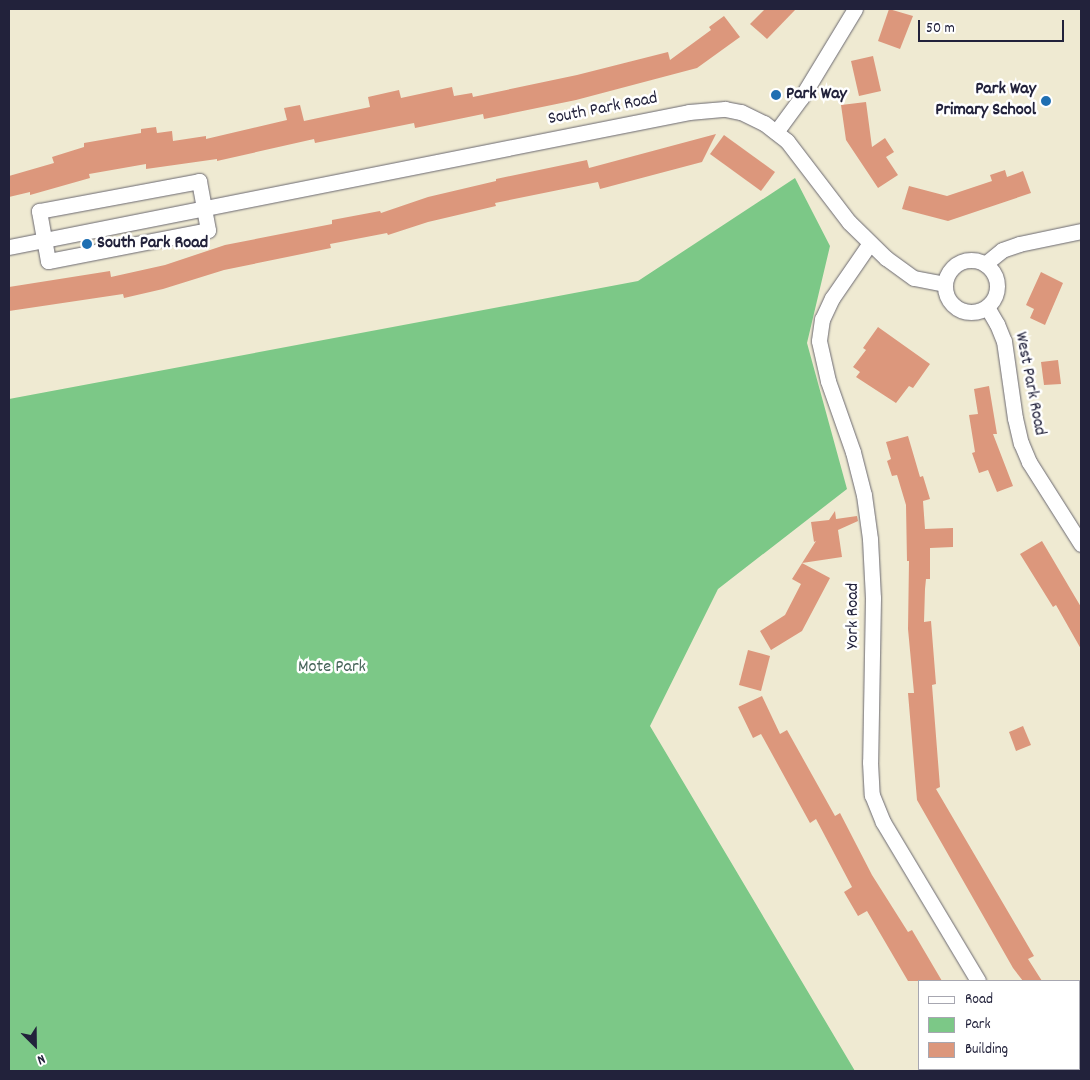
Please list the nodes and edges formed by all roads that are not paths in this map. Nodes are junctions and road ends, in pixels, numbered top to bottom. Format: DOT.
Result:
graph roads {
  1 [pos="856,9"];
  2 [pos="776,132"];
  3 [pos="204,208"];
  4 [pos="1081,231"];
  5 [pos="44,239"];
  6 [pos="870,243"];
  7 [pos="9,247"];
  8 [pos="985,264"];
  9 [pos="944,284"];
  10 [pos="987,307"];
  11 [pos="1081,544"];
  12 [pos="977,980"];
  1 -- 2 [label="street"];
  2 -- 3 [label="street, South Park Road"];
  2 -- 6 [label="street, South Park Road"];
  3 -- 5 [label="street, South Park Road"];
  3 -- 5 [label="street"];
  3 -- 5 [label="street"];
  4 -- 8 [label="street"];
  5 -- 7 [label="street, South Park Road"];
  6 -- 9 [label="street, South Park Road"];
  6 -- 12 [label="street, York Road"];
  8 -- 9 [label="street"];
  8 -- 10 [label="street"];
  9 -- 10 [label="street"];
  10 -- 11 [label="street, West Park Road"];
}
